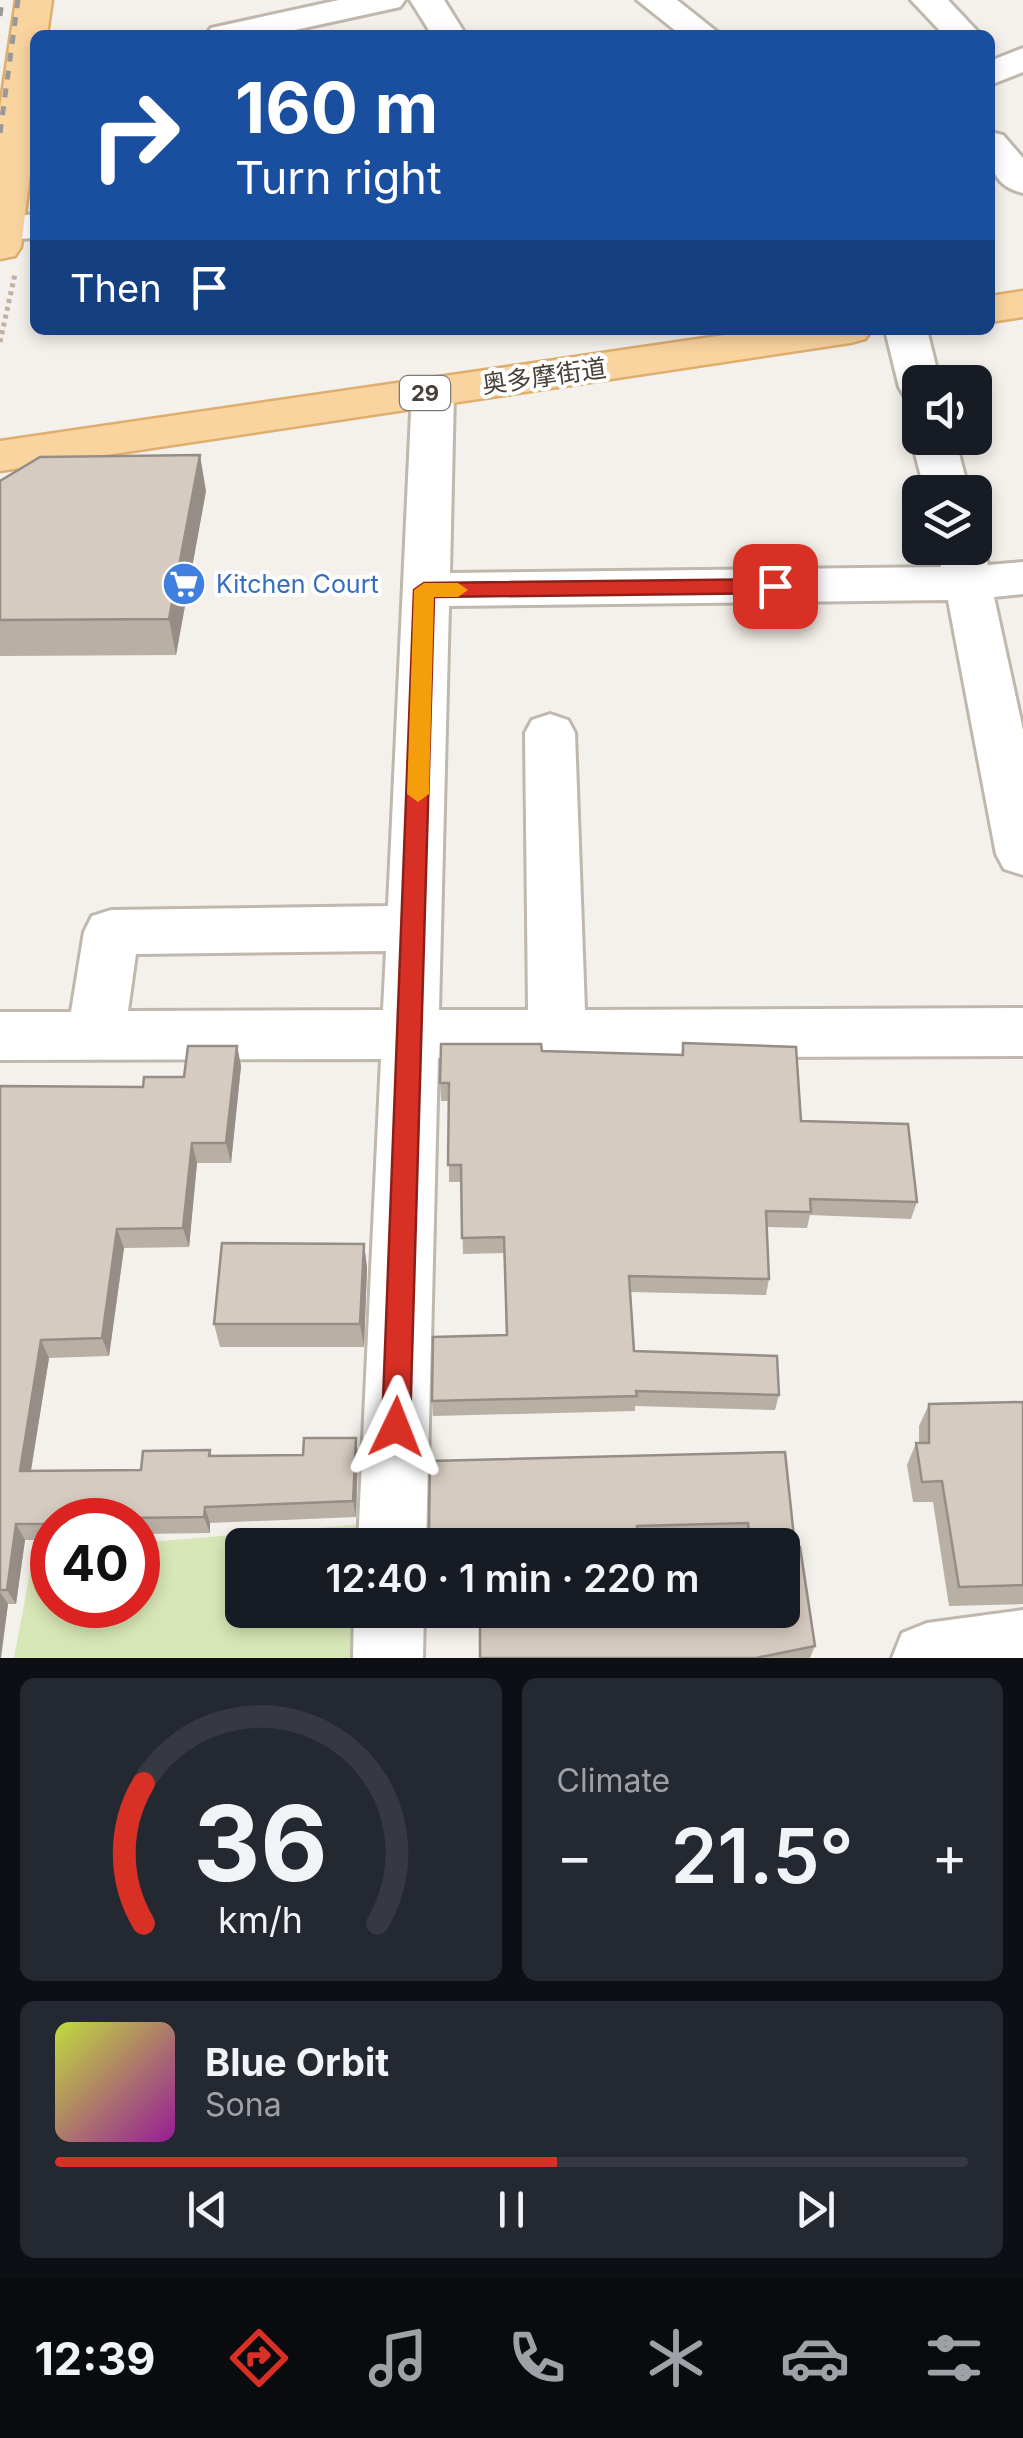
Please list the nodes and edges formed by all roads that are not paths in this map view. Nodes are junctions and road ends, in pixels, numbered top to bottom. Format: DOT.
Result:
graph roads {
  1 [pos="34,0"];
  2 [pos="225,0"];
  3 [pos="388,0"];
  4 [pos="427,0"];
  5 [pos="654,0"];
  6 [pos="928,0"];
  7 [pos="245,30"];
  8 [pos="255,30"];
  9 [pos="446,30"];
  10 [pos="697,30"];
  11 [pos="959,30"];
  12 [pos="20,76"];
  13 [pos="995,150"];
  14 [pos="1023,182"];
  15 [pos="16,232"];
  16 [pos="1023,304"];
  17 [pos="995,308"];
  18 [pos="816,335"];
  19 [pos="907,335"];
  20 [pos="915,365"];
  21 [pos="433,392"];
  22 [pos="0,456"];
  23 [pos="965,565"];
  24 [pos="1023,578"];
  25 [pos="424,590"];
  26 [pos="550,733"];
  27 [pos="1023,854"];
  28 [pos="414,928"];
  29 [pos="1023,1032"];
  30 [pos="557,1035"];
  31 [pos="0,1036"];
  32 [pos="410,1037"];
  33 [pos="96,1038"];
  34 [pos="393,1528"];
  35 [pos="389,1628"];
  36 [pos="1023,1645"];
  37 [pos="388,1658"];
  38 [pos="927,1658"];
  1 -- 12 [label="main road"];
  2 -- 7 [label="street"];
  3 -- 8 [label="street"];
  4 -- 9 [label="street"];
  5 -- 10 [label="street"];
  6 -- 11 [label="street"];
  12 -- 15 [label="main road"];
  13 -- 14 [label="street"];
  16 -- 17 [label="main road"];
  18 -- 21 [label="main road, 奥多摩街道 / 29"];
  19 -- 20 [label="street"];
  21 -- 22 [label="main road, 奥多摩街道 / 29"];
  21 -- 25 [label="street"];
  23 -- 24 [label="street"];
  23 -- 25 [label="street"];
  23 -- 27 [label="street"];
  25 -- 28 [label="street"];
  26 -- 30 [label="street"];
  28 -- 32 [label="street"];
  28 -- 33 [label="street"];
  29 -- 30 [label="street"];
  30 -- 32 [label="street"];
  31 -- 33 [label="street"];
  32 -- 33 [label="street"];
  32 -- 34 [label="street"];
  35 -- 37 [label="street"];
  36 -- 38 [label="street"];
}
